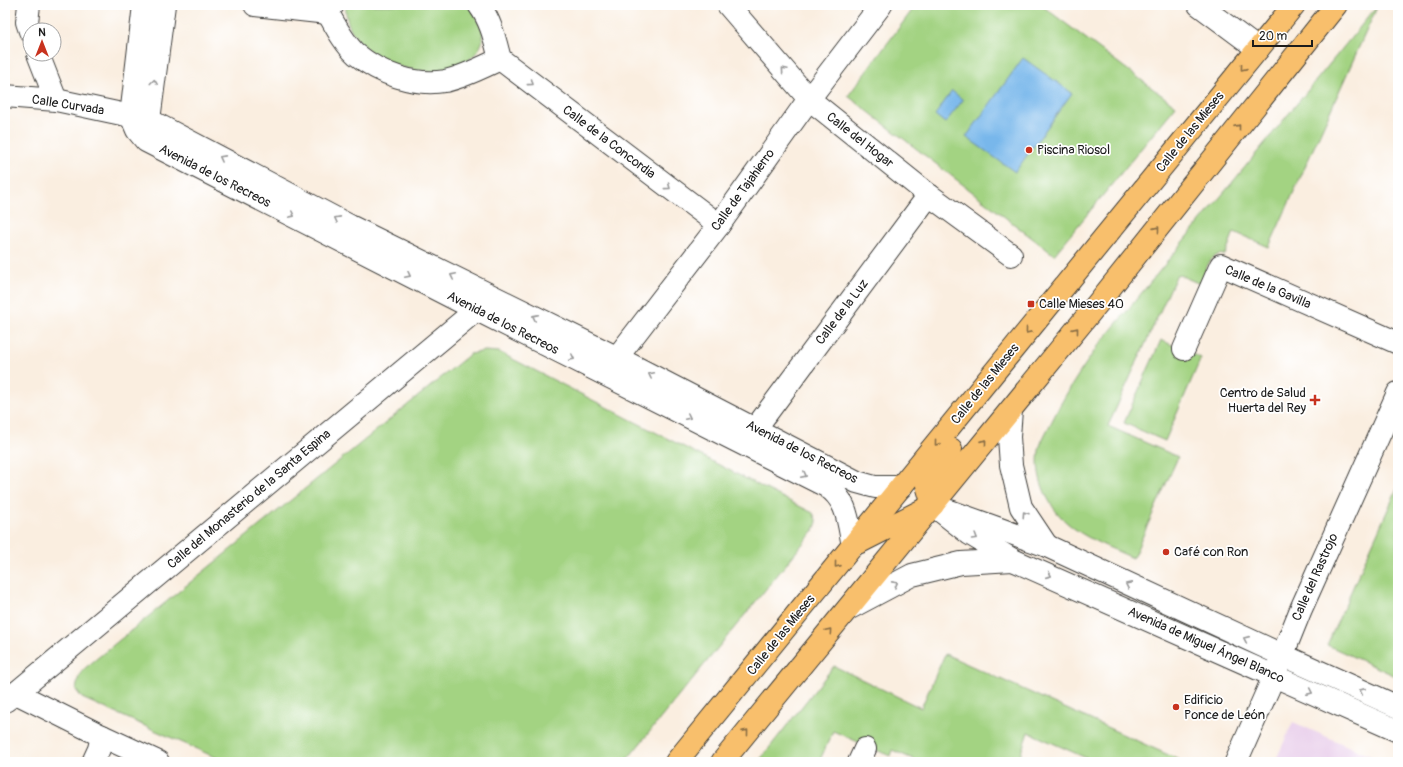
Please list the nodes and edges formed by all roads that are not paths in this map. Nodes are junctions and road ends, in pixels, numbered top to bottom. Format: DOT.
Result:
graph roads {
  1 [pos="29,5"];
  2 [pos="144,5"];
  3 [pos="164,5"];
  4 [pos="255,5"];
  5 [pos="479,5"];
  6 [pos="728,5"];
  7 [pos="881,5"];
  8 [pos="1199,5"];
  9 [pos="1294,5"];
  10 [pos="1326,5"];
  11 [pos="1336,5"];
  12 [pos="331,9"];
  13 [pos="27,22"];
  14 [pos="1258,49"];
  15 [pos="500,60"];
  16 [pos="41,62"];
  17 [pos="1287,66"];
  18 [pos="5,96"];
  19 [pos="809,99"];
  20 [pos="56,100"];
  21 [pos="140,118"];
  22 [pos="1150,182"];
  23 [pos="929,195"];
  24 [pos="719,224"];
  25 [pos="1011,254"];
  26 [pos="481,301"];
  27 [pos="1398,343"];
  28 [pos="1184,349"];
  29 [pos="610,366"];
  30 [pos="1398,393"];
  31 [pos="1010,410"];
  32 [pos="755,429"];
  33 [pos="901,487"];
  34 [pos="934,505"];
  35 [pos="853,546"];
  36 [pos="1047,546"];
  37 [pos="1013,560"];
  38 [pos="848,609"];
  39 [pos="1282,655"];
  40 [pos="1274,676"];
  41 [pos="10,697"];
  42 [pos="1398,707"];
  43 [pos="1398,731"];
  44 [pos="102,736"];
  45 [pos="93,762"];
  46 [pos="158,762"];
  47 [pos="676,762"];
  48 [pos="722,762"];
  49 [pos="1236,762"];
  1 -- 13 [label="street"];
  2 -- 21 [label="street"];
  21 -- 3 [label="street, one-way"];
  4 -- 12 [label="street"];
  5 -- 15 [label="street"];
  19 -- 6 [label="street, Calle del Hogar, one-way"];
  7 -- 19 [label="street, Calle de Tajahierro"];
  8 -- 14 [label="street"];
  9 -- 14 [label="main road, Calle de las Mieses"];
  10 -- 17 [label="main road"];
  11 -- 17 [label="main road"];
  12 -- 15 [label="street"];
  14 -- 22 [label="main road, Calle de las Mieses, one-way"];
  15 -- 24 [label="street, Calle de la Concordia, one-way"];
  16 -- 20 [label="street"];
  31 -- 17 [label="main road, one-way"];
  18 -- 20 [label="street, Calle Curvada"];
  19 -- 23 [label="street, Calle del Hogar"];
  19 -- 24 [label="street, Calle de Tajahierro"];
  20 -- 21 [label="street, Calle Curvada"];
  21 -- 26 [label="street, Avenida de los Recreos"];
  22 -- 33 [label="main road, Calle de las Mieses, one-way"];
  22 -- 34 [label="main road"];
  23 -- 25 [label="street, Calle del Hogar"];
  23 -- 32 [label="street, Calle de la Luz"];
  24 -- 29 [label="street, Calle de Tajahierro"];
  26 -- 29 [label="street, Avenida de los Recreos"];
  26 -- 41 [label="street, Calle del Monasterio de la Santa Espina"];
  27 -- 28 [label="street, Calle de la Gavilla"];
  32 -- 29 [label="street, Avenida de los Recreos, one-way"];
  29 -- 35 [label="street, Avenida de los Recreos, one-way"];
  30 -- 39 [label="street, Calle del Rastrojo"];
  34 -- 31 [label="main road, one-way"];
  36 -- 31 [label="street, one-way"];
  32 -- 33 [label="street, Avenida de los Recreos"];
  33 -- 35 [label="main road, Calle de las Mieses"];
  34 -- 35 [label="main road"];
  34 -- 36 [label="street, Avenida de Miguel Ángel Blanco"];
  34 -- 37 [label="street, Avenida de Miguel Ángel Blanco, one-way"];
  34 -- 38 [label="main road"];
  35 -- 47 [label="main road, Calle de las Mieses, one-way"];
  39 -- 36 [label="street, Avenida de Miguel Ángel Blanco, one-way"];
  38 -- 37 [label="street, Avenida de Miguel Ángel Blanco, one-way"];
  37 -- 40 [label="street, Avenida de Miguel Ángel Blanco, one-way"];
  48 -- 38 [label="main road, one-way"];
  39 -- 40 [label="street, Calle del Rastrojo"];
  42 -- 39 [label="street, Avenida de Miguel Ángel Blanco, one-way"];
  40 -- 43 [label="street, Avenida de Miguel Ángel Blanco, one-way"];
  40 -- 49 [label="street, Calle del Rastrojo"];
  41 -- 44 [label="street"];
  44 -- 45 [label="street"];
  44 -- 46 [label="street"];
}
